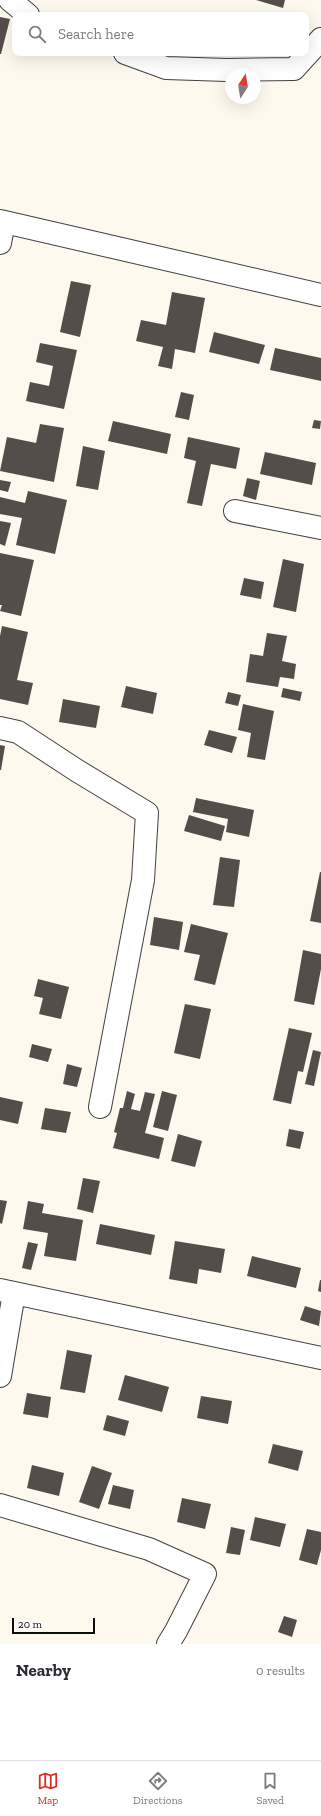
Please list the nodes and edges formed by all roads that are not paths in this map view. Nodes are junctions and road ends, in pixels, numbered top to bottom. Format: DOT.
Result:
graph roads {
  1 [pos="10,0"];
  2 [pos="24,12"];
  3 [pos="321,39"];
  4 [pos="309,52"];
  5 [pos="133,56"];
  6 [pos="306,56"];
  7 [pos="2,221"];
  8 [pos="0,243"];
  9 [pos="321,295"];
  10 [pos="235,511"];
  11 [pos="321,528"];
  12 [pos="0,728"];
  13 [pos="100,1107"];
  14 [pos="7,1292"];
  15 [pos="321,1358"];
  16 [pos="0,1376"];
  17 [pos="0,1505"];
  18 [pos="168,1644"];
  1 -- 2 [label="street"];
  3 -- 4 [label="street"];
  5 -- 6 [label="street"];
  7 -- 8 [label="street"];
  7 -- 9 [label="street"];
  10 -- 11 [label="street"];
  12 -- 13 [label="street"];
  14 -- 15 [label="street"];
  14 -- 16 [label="street"];
  17 -- 18 [label="street"];
}
